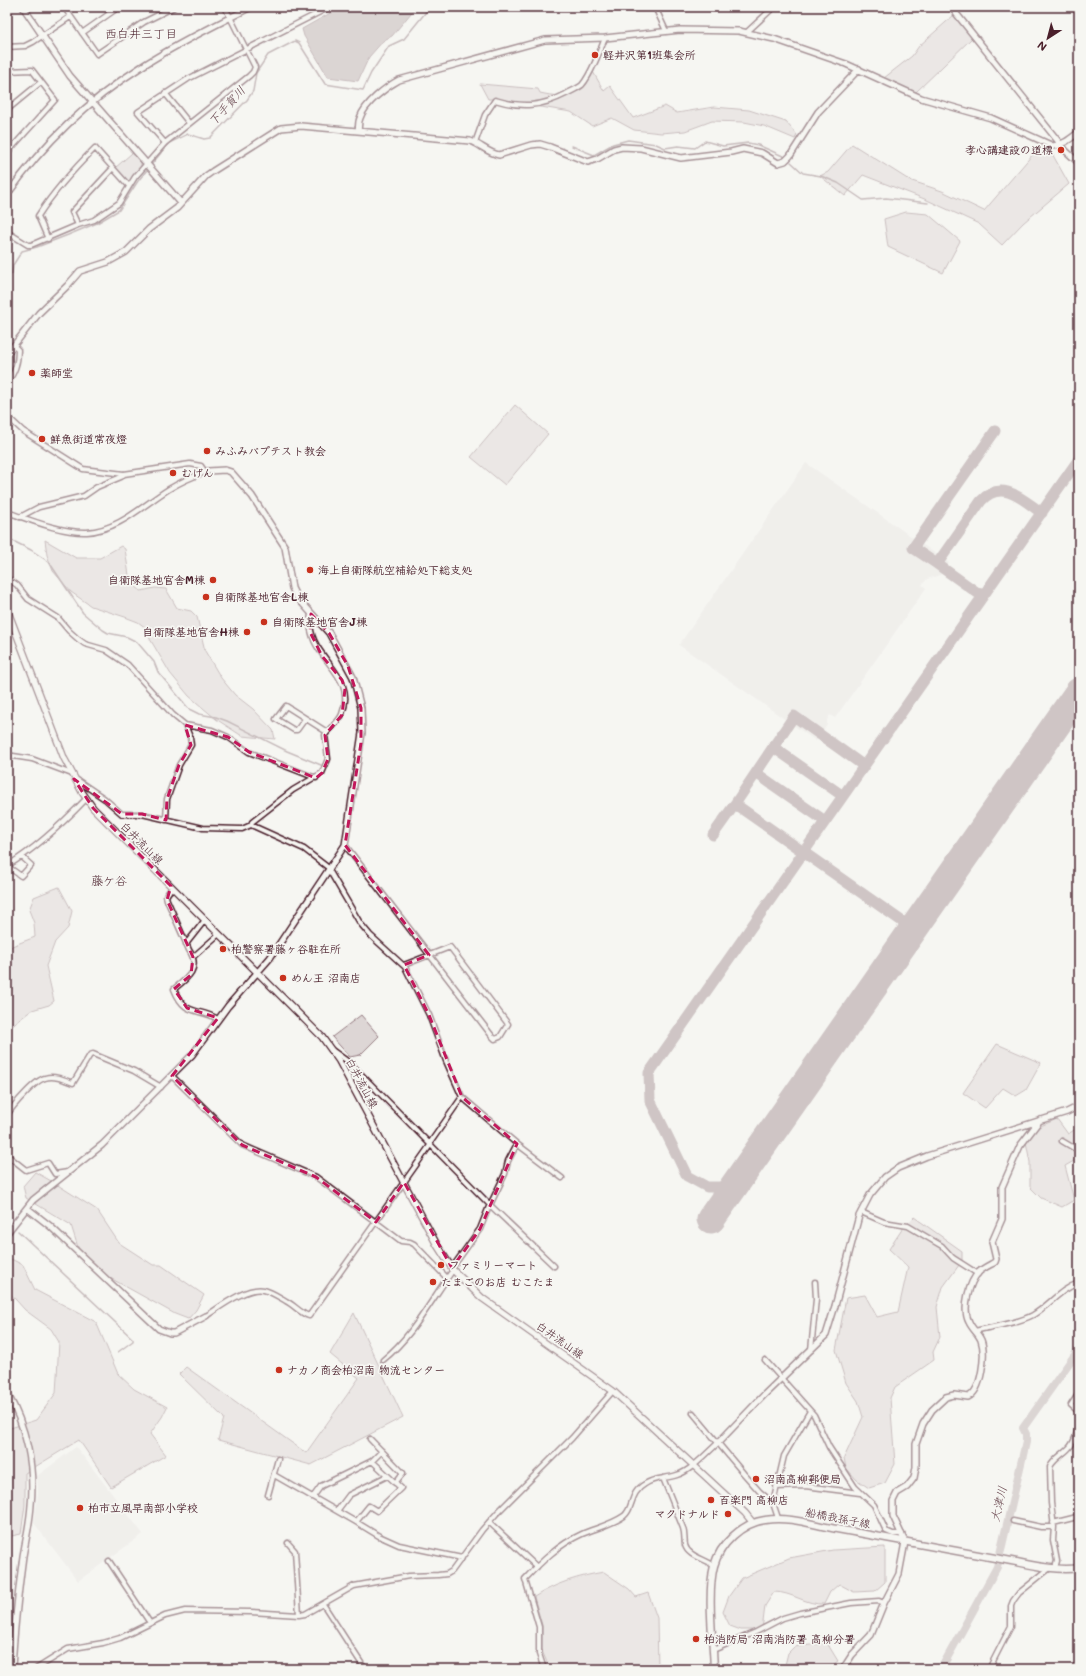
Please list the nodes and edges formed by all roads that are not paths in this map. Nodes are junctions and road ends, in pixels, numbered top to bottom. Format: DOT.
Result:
graph roads {
  1 [pos="23,7"];
  2 [pos="64,7"];
  3 [pos="106,7"];
  4 [pos="119,7"];
  5 [pos="174,7"];
  6 [pos="225,7"];
  7 [pos="251,7"];
  8 [pos="330,7"];
  9 [pos="655,7"];
  10 [pos="774,7"];
  11 [pos="951,7"];
  12 [pos="110,13"];
  13 [pos="70,17"];
  14 [pos="230,18"];
  15 [pos="666,31"];
  16 [pos="747,32"];
  17 [pos="82,33"];
  18 [pos="42,36"];
  19 [pos="605,38"];
  20 [pos="7,47"];
  21 [pos="247,50"];
  22 [pos="859,69"];
  23 [pos="7,71"];
  24 [pos="42,82"];
  25 [pos="165,93"];
  26 [pos="92,102"];
  27 [pos="7,110"];
  28 [pos="189,123"];
  29 [pos="358,131"];
  30 [pos="1079,132"];
  31 [pos="165,143"];
  32 [pos="476,143"];
  33 [pos="1061,145"];
  34 [pos="7,153"];
  35 [pos="1079,163"];
  36 [pos="148,166"];
  37 [pos="113,168"];
  38 [pos="129,186"];
  39 [pos="7,195"];
  40 [pos="181,203"];
  41 [pos="78,225"];
  42 [pos="7,232"];
  43 [pos="12,235"];
  44 [pos="48,239"];
  45 [pos="7,245"];
  46 [pos="14,346"];
  47 [pos="7,354"];
  48 [pos="7,382"];
  49 [pos="7,416"];
  50 [pos="206,471"];
  51 [pos="124,474"];
  52 [pos="7,512"];
  53 [pos="20,517"];
  54 [pos="7,578"];
  55 [pos="7,608"];
  56 [pos="311,614"];
  57 [pos="305,719"];
  58 [pos="185,725"];
  59 [pos="327,732"];
  60 [pos="7,755"];
  61 [pos="73,777"];
  62 [pos="316,778"];
  63 [pos="86,799"];
  64 [pos="166,820"];
  65 [pos="251,826"];
  66 [pos="345,845"];
  67 [pos="22,857"];
  68 [pos="7,866"];
  69 [pos="330,869"];
  70 [pos="172,887"];
  71 [pos="205,920"];
  72 [pos="219,934"];
  73 [pos="186,944"];
  74 [pos="429,955"];
  75 [pos="194,957"];
  76 [pos="404,965"];
  77 [pos="256,972"];
  78 [pos="218,1019"];
  79 [pos="332,1049"];
  80 [pos="172,1076"];
  81 [pos="161,1087"];
  82 [pos="462,1096"];
  83 [pos="1079,1106"];
  84 [pos="7,1116"];
  85 [pos="1040,1120"];
  86 [pos="1062,1141"];
  87 [pos="430,1144"];
  88 [pos="517,1144"];
  89 [pos="1079,1152"];
  90 [pos="7,1155"];
  91 [pos="69,1172"];
  92 [pos="562,1178"];
  93 [pos="404,1182"];
  94 [pos="490,1205"];
  95 [pos="27,1208"];
  96 [pos="861,1212"];
  97 [pos="376,1222"];
  98 [pos="7,1233"];
  99 [pos="554,1266"];
  100 [pos="453,1269"];
  101 [pos="978,1274"];
  102 [pos="447,1278"];
  103 [pos="815,1282"];
  104 [pos="1079,1283"];
  105 [pos="206,1316"];
  106 [pos="975,1331"];
  107 [pos="811,1350"];
  108 [pos="383,1360"];
  109 [pos="765,1360"];
  110 [pos="781,1378"];
  111 [pos="613,1391"];
  112 [pos="7,1393"];
  113 [pos="1079,1393"];
  114 [pos="810,1411"];
  115 [pos="694,1412"];
  116 [pos="370,1439"];
  117 [pos="718,1443"];
  118 [pos="382,1451"];
  119 [pos="278,1459"];
  120 [pos="372,1461"];
  121 [pos="693,1465"];
  122 [pos="274,1475"];
  123 [pos="387,1476"];
  124 [pos="663,1478"];
  125 [pos="395,1483"];
  126 [pos="776,1487"];
  127 [pos="860,1493"];
  128 [pos="268,1495"];
  129 [pos="313,1498"];
  130 [pos="773,1503"];
  131 [pos="337,1511"];
  132 [pos="1079,1515"];
  133 [pos="778,1518"];
  134 [pos="1013,1521"];
  135 [pos="356,1522"];
  136 [pos="489,1522"];
  137 [pos="753,1523"];
  138 [pos="1054,1525"];
  139 [pos="902,1534"];
  140 [pos="905,1542"];
  141 [pos="288,1543"];
  142 [pos="462,1558"];
  143 [pos="109,1560"];
  144 [pos="714,1566"];
  145 [pos="537,1567"];
  146 [pos="1052,1568"];
  147 [pos="1079,1568"];
  148 [pos="884,1603"];
  149 [pos="323,1604"];
  150 [pos="299,1615"];
  151 [pos="150,1623"];
  152 [pos="714,1650"];
  153 [pos="12,1669"];
  154 [pos="36,1669"];
  155 [pos="365,1669"];
  156 [pos="544,1669"];
  157 [pos="714,1669"];
  158 [pos="843,1669"];
  159 [pos="989,1669"];
  1 -- 18 [label="street"];
  2 -- 13 [label="street"];
  3 -- 12 [label="street"];
  4 -- 12 [label="street"];
  5 -- 17 [label="street"];
  6 -- 14 [label="street"];
  7 -- 14 [label="street"];
  8 -- 21 [label="street"];
  9 -- 15 [label="street"];
  10 -- 16 [label="street"];
  11 -- 33 [label="street"];
  12 -- 17 [label="street"];
  13 -- 17 [label="street"];
  13 -- 18 [label="street"];
  14 -- 21 [label="street"];
  14 -- 26 [label="street"];
  15 -- 16 [label="street"];
  15 -- 19 [label="street"];
  16 -- 22 [label="street"];
  18 -- 20 [label="street"];
  18 -- 26 [label="street"];
  19 -- 29 [label="street"];
  19 -- 32 [label="street"];
  21 -- 25 [label="street"];
  21 -- 28 [label="street"];
  22 -- 32 [label="street"];
  22 -- 33 [label="street"];
  23 -- 24 [label="street"];
  24 -- 27 [label="street"];
  24 -- 34 [label="street"];
  25 -- 28 [label="street"];
  25 -- 31 [label="street"];
  26 -- 36 [label="street"];
  26 -- 39 [label="street"];
  28 -- 31 [label="street"];
  29 -- 32 [label="street"];
  29 -- 40 [label="street"];
  30 -- 33 [label="street"];
  31 -- 36 [label="street"];
  33 -- 35 [label="street"];
  36 -- 38 [label="street"];
  36 -- 40 [label="street"];
  37 -- 38 [label="street"];
  37 -- 41 [label="street"];
  37 -- 44 [label="street"];
  38 -- 41 [label="street"];
  40 -- 46 [label="street"];
  41 -- 44 [label="street"];
  42 -- 43 [label="street"];
  43 -- 44 [label="street"];
  43 -- 45 [label="street"];
  46 -- 47 [label="street"];
  46 -- 48 [label="street"];
  49 -- 51 [label="street"];
  50 -- 51 [label="street"];
  50 -- 53 [label="street"];
  50 -- 56 [label="street"];
  51 -- 53 [label="street"];
  52 -- 53 [label="street"];
  54 -- 58 [label="street"];
  55 -- 61 [label="main road, 白井流山線"];
  56 -- 59 [label="street"];
  56 -- 66 [label="street"];
  57 -- 57 [label="street"];
  57 -- 59 [label="street"];
  58 -- 62 [label="street"];
  58 -- 64 [label="street"];
  59 -- 62 [label="street"];
  60 -- 61 [label="street"];
  61 -- 63 [label="main road, 白井流山線"];
  61 -- 64 [label="street"];
  62 -- 65 [label="street"];
  63 -- 67 [label="street"];
  63 -- 70 [label="main road, 白井流山線"];
  64 -- 65 [label="street"];
  65 -- 69 [label="street"];
  66 -- 69 [label="street"];
  66 -- 74 [label="street"];
  67 -- 68 [label="street"];
  67 -- 68 [label="street"];
  69 -- 76 [label="street"];
  69 -- 77 [label="street"];
  70 -- 71 [label="main road, 白井流山線"];
  70 -- 73 [label="street"];
  71 -- 72 [label="main road, 白井流山線"];
  71 -- 73 [label="street"];
  72 -- 75 [label="street"];
  72 -- 77 [label="main road, 白井流山線"];
  73 -- 75 [label="street"];
  74 -- 74 [label="street"];
  74 -- 76 [label="street"];
  75 -- 78 [label="street"];
  76 -- 82 [label="street"];
  77 -- 78 [label="street"];
  77 -- 79 [label="main road, 白井流山線"];
  78 -- 80 [label="street"];
  79 -- 87 [label="street"];
  79 -- 93 [label="main road, 白井流山線"];
  80 -- 81 [label="street"];
  80 -- 97 [label="street"];
  81 -- 84 [label="street"];
  81 -- 91 [label="street"];
  82 -- 87 [label="street"];
  82 -- 88 [label="street"];
  83 -- 85 [label="street"];
  85 -- 96 [label="street"];
  85 -- 101 [label="street"];
  86 -- 89 [label="street"];
  87 -- 93 [label="street"];
  87 -- 94 [label="street"];
  88 -- 92 [label="street"];
  88 -- 94 [label="street"];
  90 -- 91 [label="street"];
  91 -- 95 [label="street"];
  93 -- 97 [label="street"];
  93 -- 100 [label="main road, 白井流山線"];
  94 -- 99 [label="street"];
  94 -- 100 [label="street"];
  95 -- 98 [label="street"];
  95 -- 105 [label="street"];
  96 -- 101 [label="street"];
  96 -- 107 [label="street"];
  97 -- 102 [label="street"];
  97 -- 105 [label="street"];
  100 -- 102 [label="street"];
  100 -- 111 [label="main road, 白井流山線"];
  101 -- 106 [label="street"];
  102 -- 108 [label="street"];
  103 -- 107 [label="street"];
  104 -- 106 [label="street"];
  106 -- 139 [label="street"];
  107 -- 110 [label="street"];
  109 -- 110 [label="street"];
  110 -- 114 [label="street"];
  110 -- 117 [label="street"];
  111 -- 121 [label="main road, 白井流山線"];
  111 -- 136 [label="street"];
  112 -- 153 [label="street"];
  113 -- 138 [label="street"];
  114 -- 126 [label="street"];
  114 -- 127 [label="street"];
  115 -- 117 [label="street"];
  116 -- 118 [label="street"];
  117 -- 121 [label="street"];
  117 -- 130 [label="street"];
  118 -- 120 [label="street"];
  118 -- 125 [label="street"];
  119 -- 122 [label="street"];
  120 -- 123 [label="street"];
  120 -- 129 [label="street"];
  121 -- 124 [label="street"];
  121 -- 137 [label="main road, 白井流山線"];
  122 -- 128 [label="street"];
  122 -- 129 [label="street"];
  123 -- 125 [label="street"];
  123 -- 131 [label="street"];
  124 -- 144 [label="street"];
  124 -- 145 [label="street"];
  125 -- 135 [label="street"];
  126 -- 127 [label="street"];
  126 -- 130 [label="street"];
  127 -- 139 [label="street"];
  129 -- 131 [label="street"];
  130 -- 133 [label="street"];
  131 -- 135 [label="street"];
  132 -- 138 [label="street"];
  133 -- 137 [label="main road, 船橋我孫子線"];
  133 -- 140 [label="main road, 船橋我孫子線"];
  134 -- 138 [label="street"];
  135 -- 142 [label="street"];
  136 -- 142 [label="street"];
  136 -- 145 [label="street"];
  137 -- 144 [label="main road, 船橋我孫子線"];
  138 -- 146 [label="street"];
  139 -- 140 [label="street"];
  140 -- 146 [label="main road, 船橋我孫子線"];
  140 -- 148 [label="street"];
  141 -- 150 [label="street"];
  142 -- 149 [label="street"];
  143 -- 151 [label="street"];
  144 -- 152 [label="main road, 船橋我孫子線"];
  145 -- 156 [label="street"];
  146 -- 147 [label="main road, 船橋我孫子線"];
  146 -- 159 [label="street"];
  148 -- 152 [label="street"];
  148 -- 158 [label="street"];
  149 -- 150 [label="street"];
  149 -- 155 [label="street"];
  150 -- 151 [label="street"];
  151 -- 154 [label="street"];
  152 -- 157 [label="main road, 船橋我孫子線"];
}
